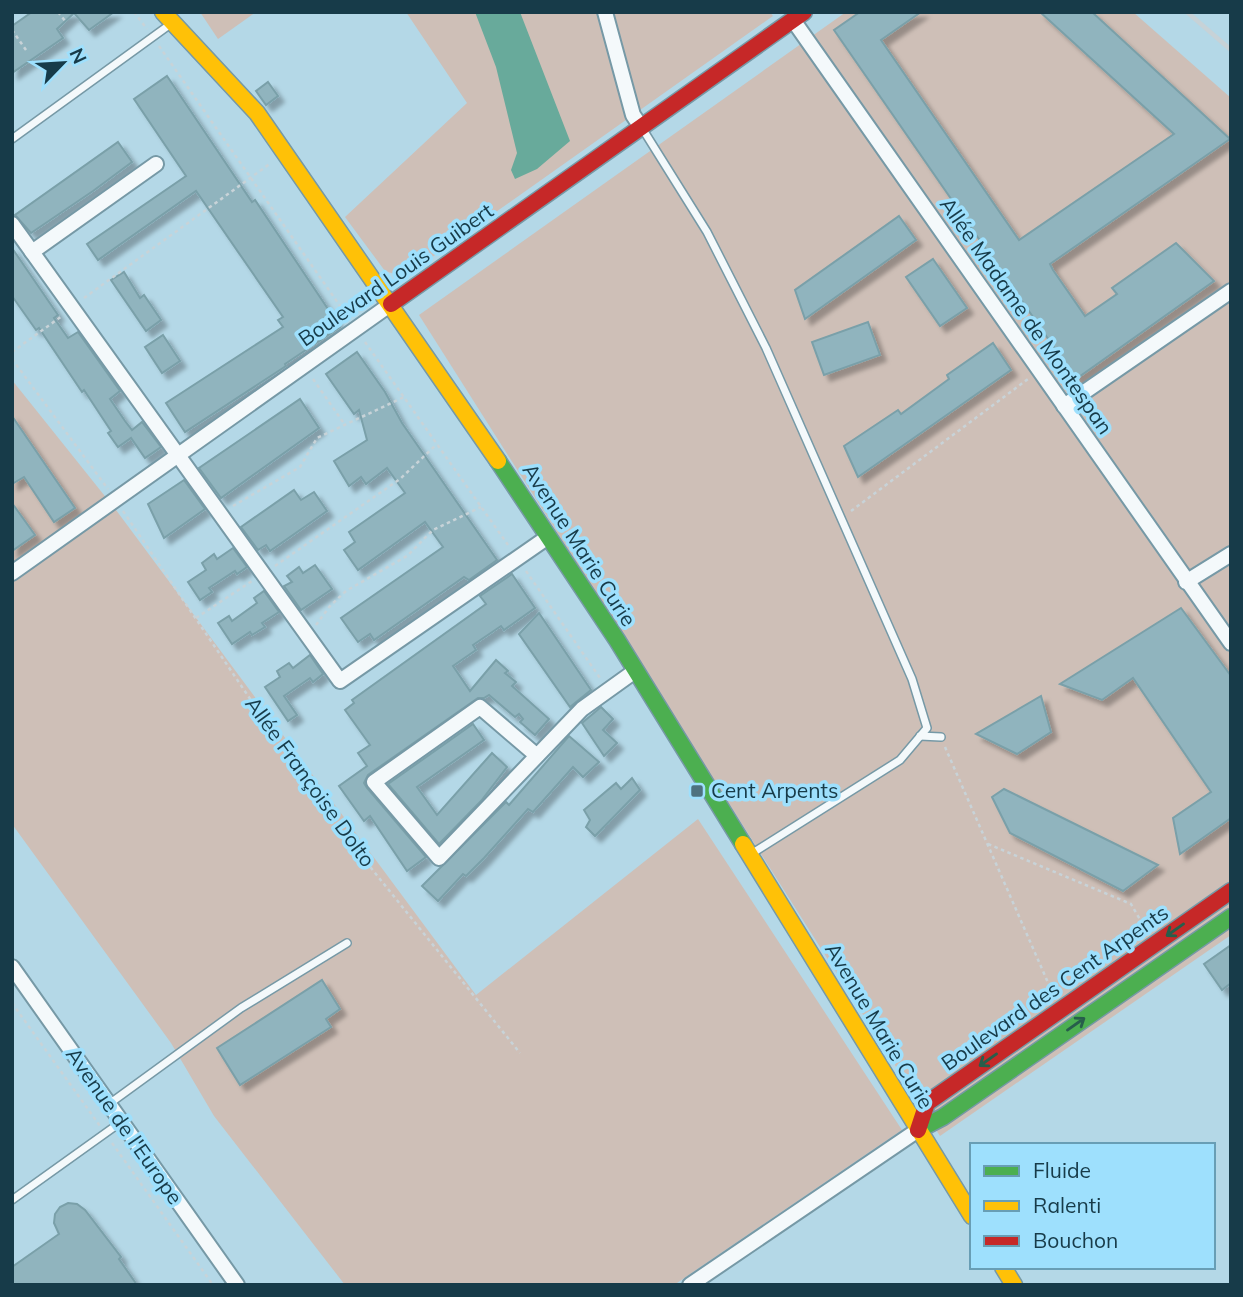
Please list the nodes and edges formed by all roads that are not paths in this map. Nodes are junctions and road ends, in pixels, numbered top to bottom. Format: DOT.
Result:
graph roads {
  1 [pos="605,12"];
  2 [pos="795,15"];
  3 [pos="167,17"];
  4 [pos="641,127"];
  5 [pos="12,139"];
  6 [pos="156,164"];
  7 [pos="12,224"];
  8 [pos="32,252"];
  9 [pos="1231,291"];
  10 [pos="391,304"];
  11 [pos="1064,406"];
  12 [pos="179,456"];
  13 [pos="548,537"];
  14 [pos="1231,554"];
  15 [pos="12,573"];
  16 [pos="1186,582"];
  17 [pos="1231,643"];
  18 [pos="635,671"];
  19 [pos="919,737"];
  20 [pos="941,737"];
  21 [pos="536,755"];
  22 [pos="749,856"];
  23 [pos="1231,891"];
  24 [pos="1231,917"];
  25 [pos="347,943"];
  26 [pos="12,967"];
  27 [pos="108,1104"];
  28 [pos="121,1122"];
  29 [pos="918,1130"];
  30 [pos="12,1200"];
  31 [pos="970,1213"];
  32 [pos="1004,1269"];
  33 [pos="237,1285"];
  34 [pos="690,1285"];
  35 [pos="1014,1285"];
  1 -- 4 [label="street"];
  2 -- 4 [label="main road, Boulevard Louis Guibert"];
  2 -- 11 [label="street, Allée Madame de Montespan"];
  3 -- 5 [label="lane"];
  3 -- 10 [label="main road, Avenue Marie Curie"];
  4 -- 10 [label="main road, Boulevard Louis Guibert"];
  4 -- 19 [label="lane"];
  6 -- 8 [label="street"];
  7 -- 8 [label="street"];
  8 -- 12 [label="street"];
  9 -- 11 [label="street"];
  10 -- 12 [label="street, Boulevard Louis Guibert"];
  10 -- 13 [label="main road, Avenue Marie Curie"];
  11 -- 16 [label="street, Allée Madame de Montespan"];
  12 -- 13 [label="street"];
  12 -- 15 [label="street, Boulevard Louis Guibert"];
  13 -- 18 [label="main road, Avenue Marie Curie"];
  14 -- 16 [label="street"];
  16 -- 17 [label="street, Allée Madame de Montespan"];
  18 -- 21 [label="street"];
  18 -- 22 [label="main road, Avenue Marie Curie"];
  19 -- 20 [label="lane"];
  19 -- 22 [label="lane"];
  21 -- 21 [label="street"];
  22 -- 29 [label="main road, Avenue Marie Curie"];
  23 -- 29 [label="main road, Boulevard des Cent Arpents, one-way"];
  29 -- 24 [label="main road, Boulevard des Cent Arpents, one-way"];
  25 -- 27 [label="lane"];
  26 -- 27 [label="street, Avenue de l'Europe"];
  27 -- 28 [label="street, Avenue de l'Europe"];
  28 -- 30 [label="lane"];
  28 -- 33 [label="street, Avenue de l'Europe"];
  29 -- 31 [label="main road, Avenue Marie Curie"];
  29 -- 34 [label="street, Boulevard des Cent Arpents"];
  32 -- 35 [label="main road"];
}
